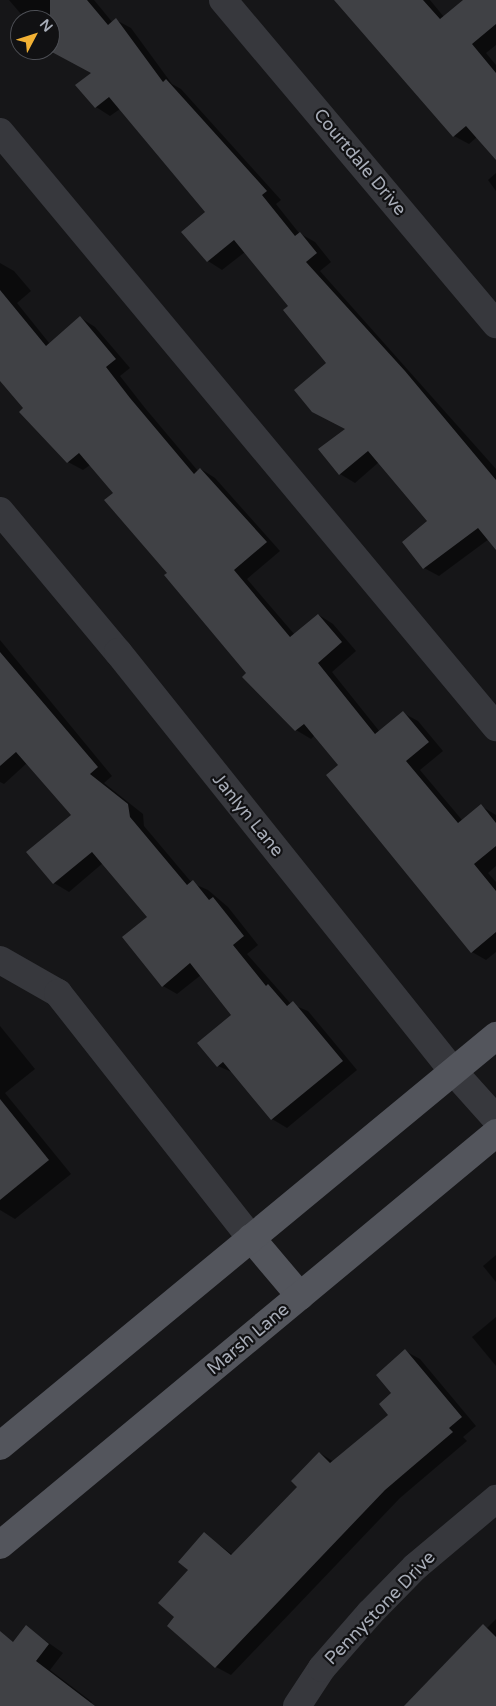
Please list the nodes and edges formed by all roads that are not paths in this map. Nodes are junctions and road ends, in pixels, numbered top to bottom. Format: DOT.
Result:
graph roads {
  1 [pos="223,0"];
  2 [pos="0,132"];
  3 [pos="496,324"];
  4 [pos="0,511"];
  5 [pos="496,727"];
  6 [pos="0,960"];
  7 [pos="496,1036"];
  8 [pos="453,1071"];
  9 [pos="496,1119"];
  10 [pos="496,1133"];
  11 [pos="251,1238"];
  12 [pos="300,1296"];
  13 [pos="0,1446"];
  14 [pos="496,1499"];
  15 [pos="0,1544"];
  16 [pos="297,1706"];
  1 -- 3 [label="street, Courtdale Drive"];
  2 -- 5 [label="street"];
  4 -- 8 [label="street, Janlyn Lane"];
  6 -- 11 [label="street"];
  7 -- 8 [label="main road"];
  8 -- 9 [label="street, Janlyn Lane"];
  8 -- 11 [label="main road"];
  10 -- 12 [label="main road, Marsh Lane"];
  11 -- 12 [label="main road"];
  11 -- 13 [label="main road"];
  12 -- 15 [label="main road, Marsh Lane"];
  14 -- 16 [label="street, Pennystone Drive"];
}
